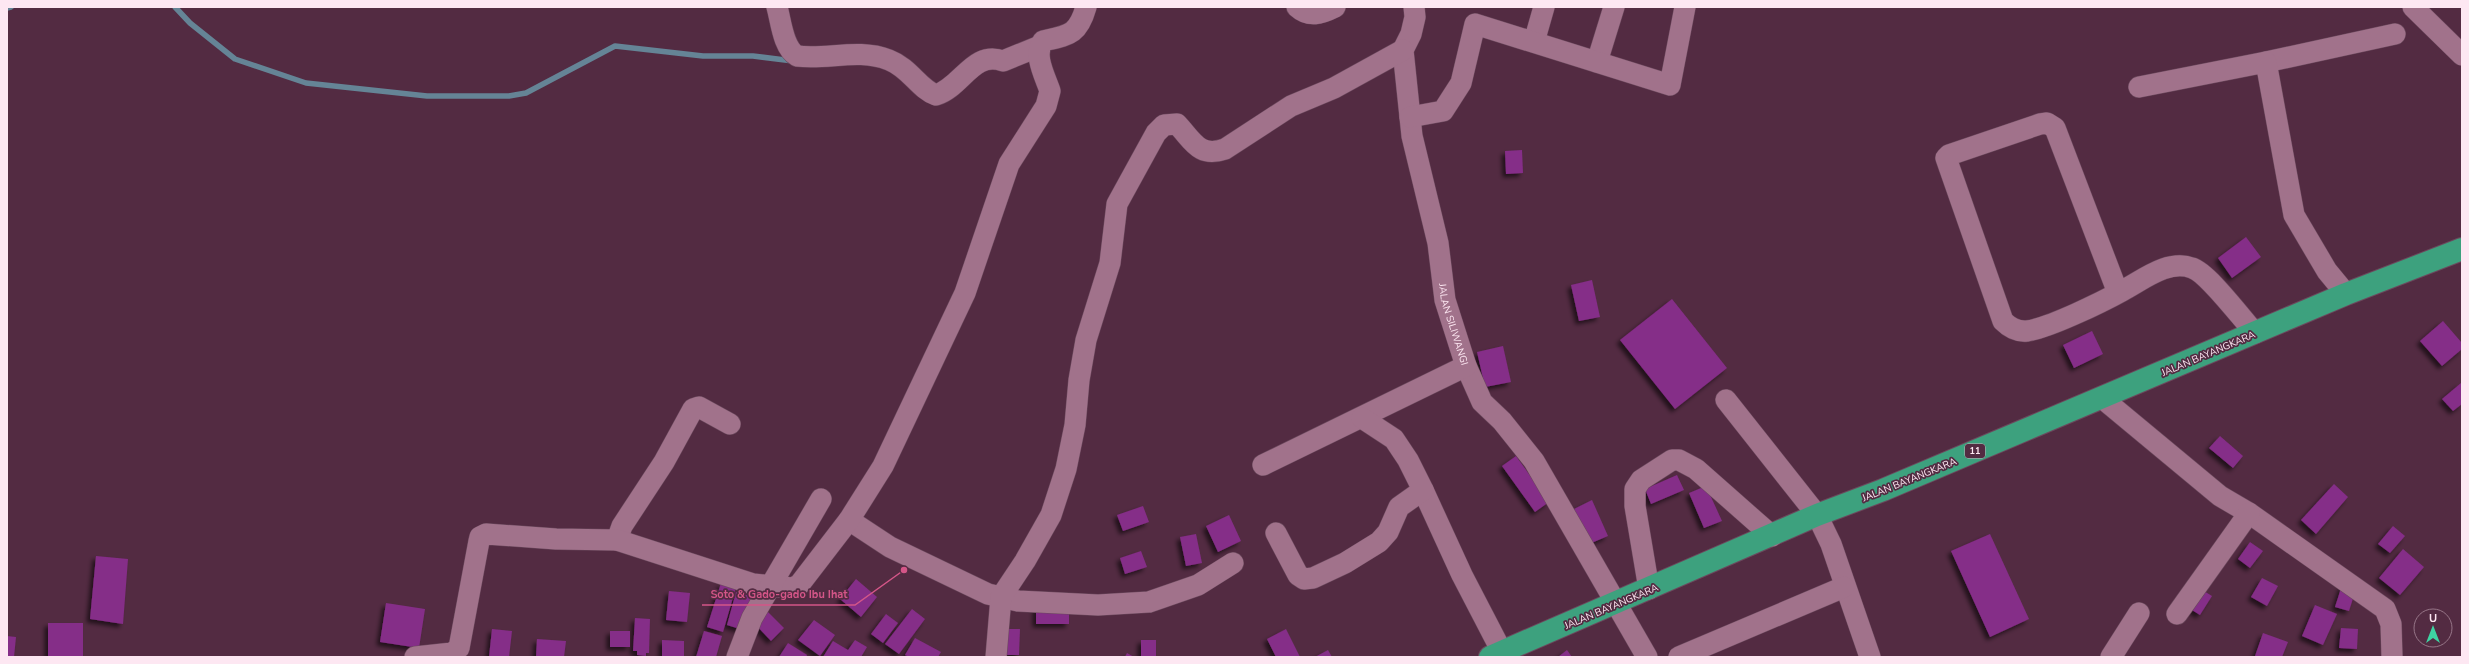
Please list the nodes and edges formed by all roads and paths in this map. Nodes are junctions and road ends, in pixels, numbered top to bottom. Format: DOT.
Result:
graph roads {
  1 [pos="777,7"];
  2 [pos="1086,7"];
  3 [pos="1297,7"];
  4 [pos="1335,7"];
  5 [pos="1414,7"];
  6 [pos="1544,7"];
  7 [pos="1614,7"];
  8 [pos="1685,7"];
  9 [pos="2413,7"];
  10 [pos="2395,34"];
  11 [pos="1534,42"];
  12 [pos="1040,46"];
  13 [pos="1403,50"];
  14 [pos="2462,55"];
  15 [pos="1597,62"];
  16 [pos="2266,62"];
  17 [pos="2139,87"];
  18 [pos="1410,117"];
  19 [pos="2462,249"];
  20 [pos="2118,293"];
  21 [pos="2346,294"];
  22 [pos="2255,333"];
  23 [pos="1466,366"];
  24 [pos="2102,398"];
  25 [pos="1726,400"];
  26 [pos="1362,418"];
  27 [pos="730,424"];
  28 [pos="1263,465"];
  29 [pos="1423,490"];
  30 [pos="821,499"];
  31 [pos="2249,513"];
  32 [pos="1817,514"];
  33 [pos="849,520"];
  34 [pos="1276,533"];
  35 [pos="1772,536"];
  36 [pos="617,540"];
  37 [pos="1234,563"];
  38 [pos="769,587"];
  39 [pos="1844,587"];
  40 [pos="1649,589"];
  41 [pos="1001,597"];
  42 [pos="1617,603"];
  43 [pos="2139,613"];
  44 [pos="2177,614"];
  45 [pos="1496,654"];
  46 [pos="415,657"];
  47 [pos="737,657"];
  48 [pos="996,657"];
  49 [pos="1647,657"];
  50 [pos="1679,657"];
  51 [pos="1870,657"];
  52 [pos="2111,657"];
  53 [pos="2392,657"];
  1 -- 12 [label="street"];
  2 -- 12 [label="street"];
  3 -- 4 [label="street"];
  5 -- 13 [label="street"];
  6 -- 11 [label="street"];
  7 -- 15 [label="street"];
  8 -- 15 [label="street"];
  9 -- 14 [label="street"];
  10 -- 16 [label="street"];
  11 -- 15 [label="street"];
  11 -- 18 [label="street"];
  12 -- 33 [label="street"];
  13 -- 18 [label="street, JALAN SILIWANGI"];
  13 -- 41 [label="street"];
  16 -- 17 [label="street"];
  16 -- 21 [label="street"];
  18 -- 23 [label="street, JALAN SILIWANGI"];
  19 -- 21 [label="highway, JALAN BAYANGKARA / 11"];
  20 -- 20 [label="street"];
  20 -- 22 [label="street"];
  21 -- 22 [label="highway, JALAN BAYANGKARA / 11"];
  22 -- 24 [label="highway, JALAN BAYANGKARA / 11"];
  23 -- 26 [label="street"];
  23 -- 42 [label="street, JALAN SILIWANGI"];
  24 -- 31 [label="street"];
  24 -- 32 [label="highway, JALAN BAYANGKARA / 11"];
  25 -- 32 [label="street"];
  26 -- 28 [label="street"];
  26 -- 29 [label="street"];
  27 -- 36 [label="street"];
  29 -- 34 [label="street"];
  29 -- 45 [label="street"];
  30 -- 38 [label="street"];
  31 -- 44 [label="street"];
  31 -- 53 [label="street"];
  32 -- 35 [label="highway, JALAN BAYANGKARA / 11"];
  32 -- 39 [label="street"];
  33 -- 38 [label="street"];
  33 -- 41 [label="street"];
  35 -- 40 [label="highway, JALAN BAYANGKARA / 11"];
  35 -- 40 [label="street"];
  36 -- 38 [label="street"];
  36 -- 46 [label="street"];
  37 -- 41 [label="street"];
  38 -- 47 [label="street"];
  39 -- 50 [label="street"];
  39 -- 51 [label="street"];
  40 -- 42 [label="highway, JALAN BAYANGKARA / 11"];
  41 -- 48 [label="street"];
  42 -- 45 [label="highway, JALAN BAYANGKARA / 11"];
  42 -- 49 [label="street, JALAN SILIWANGI"];
  43 -- 52 [label="street"];
}
